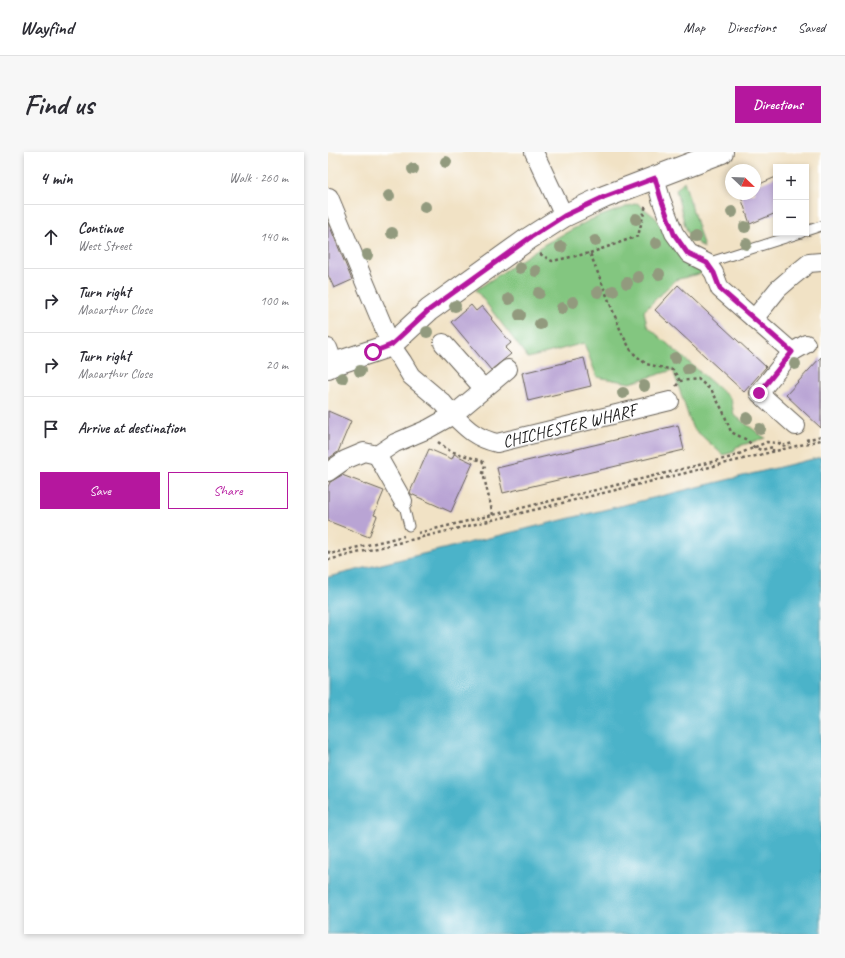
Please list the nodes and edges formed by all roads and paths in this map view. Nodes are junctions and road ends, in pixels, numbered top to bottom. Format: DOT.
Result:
graph roads {
  1 [pos="534,152"];
  2 [pos="722,152"];
  3 [pos="655,178"];
  4 [pos="329,197"];
  5 [pos="661,199"];
  6 [pos="564,216"];
  7 [pos="821,226"];
  8 [pos="809,230"];
  9 [pos="792,236"];
  10 [pos="528,239"];
  11 [pos="590,252"];
  12 [pos="821,262"];
  13 [pos="707,263"];
  14 [pos="754,319"];
  15 [pos="442,343"];
  16 [pos="391,345"];
  17 [pos="330,360"];
  18 [pos="508,369"];
  19 [pos="680,381"];
  20 [pos="484,389"];
  21 [pos="670,401"];
  22 [pos="453,415"];
  23 [pos="796,426"];
  24 [pos="428,429"];
  25 [pos="821,436"];
  26 [pos="821,440"];
  27 [pos="754,447"];
  28 [pos="773,452"];
  29 [pos="378,455"];
  30 [pos="328,472"];
  31 [pos="403,501"];
  32 [pos="492,514"];
  33 [pos="409,526"];
  34 [pos="328,551"];
  35 [pos="328,560"];
  1 -- 6 [label="street"];
  2 -- 3 [label="street"];
  3 -- 5 [label="street"];
  3 -- 6 [label="street"];
  4 -- 16 [label="street, CHICHESTER WHARF"];
  5 -- 11 [label="path"];
  5 -- 13 [label="street"];
  6 -- 10 [label="street"];
  7 -- 8 [label="lane"];
  9 -- 13 [label="lane"];
  10 -- 11 [label="path"];
  10 -- 16 [label="street"];
  11 -- 19 [label="path"];
  12 -- 14 [label="street"];
  13 -- 14 [label="street"];
  14 -- 23 [label="street"];
  15 -- 20 [label="street"];
  16 -- 17 [label="street"];
  16 -- 22 [label="street, CHICHESTER WHARF"];
  18 -- 20 [label="street"];
  19 -- 21 [label="path"];
  19 -- 27 [label="path"];
  20 -- 22 [label="street"];
  21 -- 22 [label="street, CHICHESTER WHARF"];
  22 -- 24 [label="street"];
  24 -- 29 [label="street"];
  24 -- 32 [label="path"];
  25 -- 27 [label="path"];
  26 -- 28 [label="path"];
  27 -- 28 [label="path"];
  27 -- 32 [label="path"];
  28 -- 35 [label="path"];
  29 -- 30 [label="street"];
  29 -- 31 [label="street"];
  31 -- 33 [label="lane"];
  32 -- 34 [label="path"];
}
